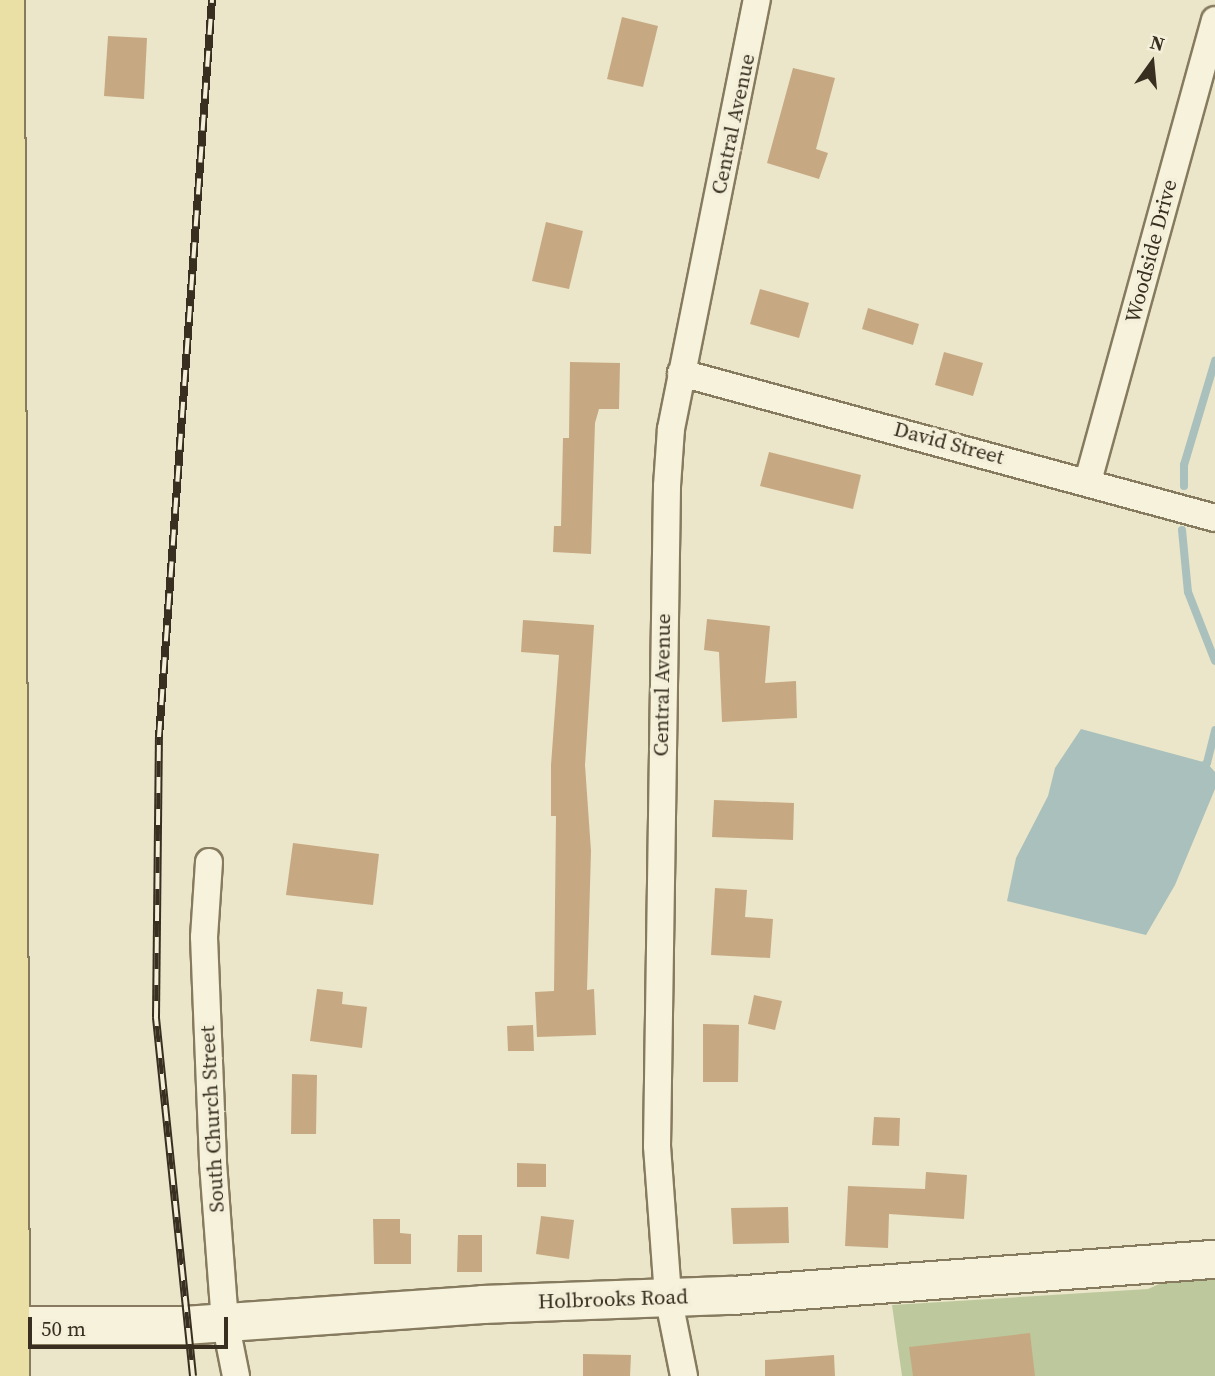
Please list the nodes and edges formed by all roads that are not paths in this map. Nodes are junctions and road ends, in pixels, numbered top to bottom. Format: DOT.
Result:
graph roads {
  1 [pos="5,0"];
  2 [pos="757,0"];
  3 [pos="1215,20"];
  4 [pos="681,373"];
  5 [pos="1088,481"];
  6 [pos="1215,517"];
  7 [pos="209,862"];
  8 [pos="1215,1259"];
  9 [pos="668,1296"];
  10 [pos="225,1321"];
  11 [pos="5,1325"];
  12 [pos="10,1376"];
  13 [pos="236,1376"];
  14 [pos="684,1376"];
  1 -- 11 [label="main road"];
  2 -- 4 [label="street, Central Avenue"];
  3 -- 5 [label="street, Woodside Drive"];
  4 -- 5 [label="street, David Street"];
  4 -- 9 [label="street, Central Avenue"];
  5 -- 6 [label="street, David Street"];
  7 -- 10 [label="street, South Church Street"];
  8 -- 9 [label="street, Holbrooks Road"];
  9 -- 10 [label="street, Holbrooks Road"];
  9 -- 14 [label="street, Central Avenue"];
  10 -- 11 [label="street, Holbrooks Road"];
  10 -- 13 [label="street, South Church Street"];
  11 -- 12 [label="main road"];
}
